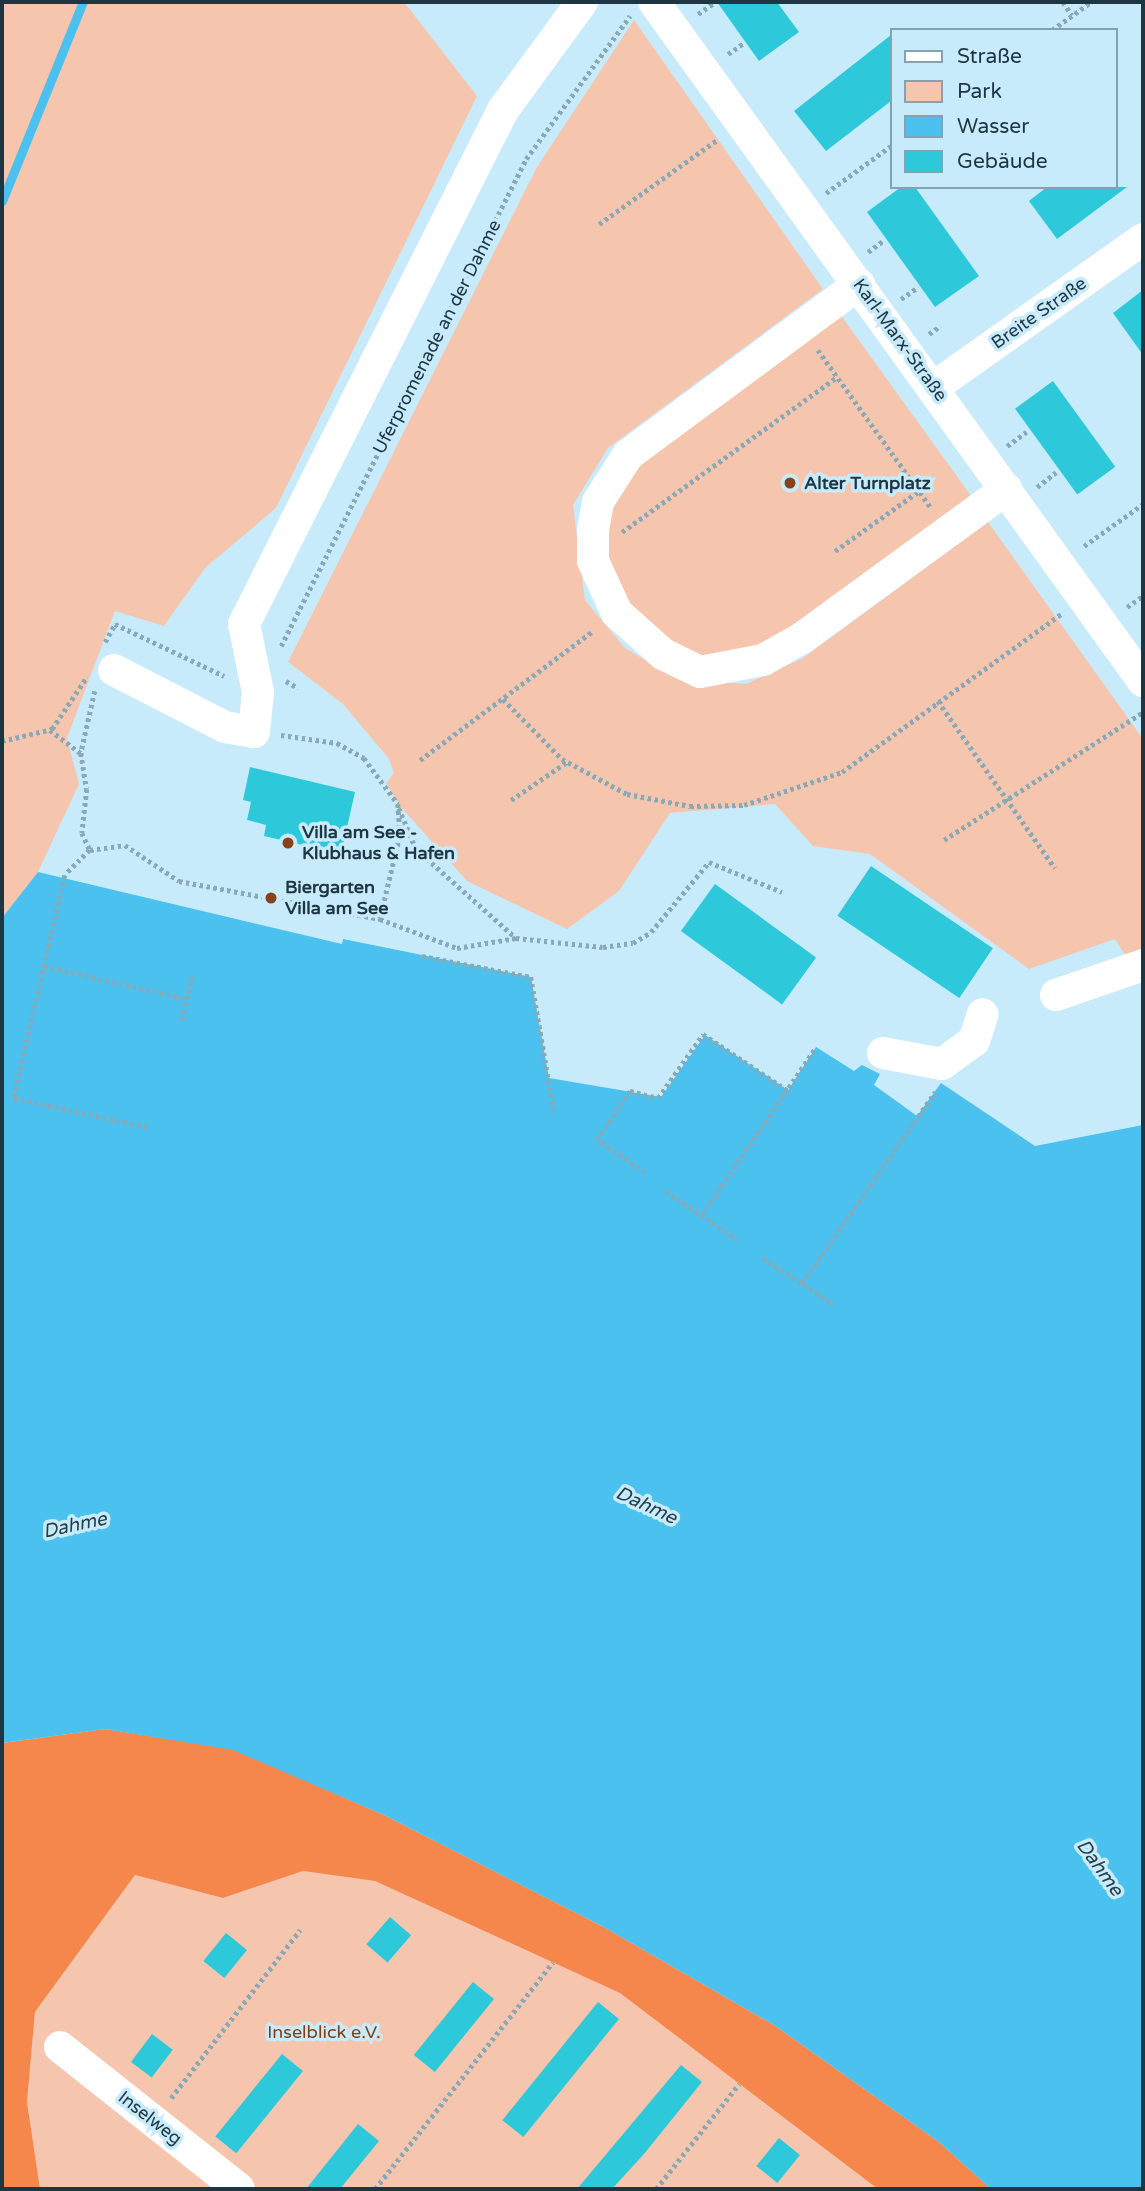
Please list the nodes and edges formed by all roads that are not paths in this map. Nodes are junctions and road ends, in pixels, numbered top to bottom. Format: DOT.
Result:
graph roads {
  1 [pos="582,2"];
  2 [pos="646,5"];
  3 [pos="1143,239"];
  4 [pos="862,270"];
  5 [pos="934,387"];
  6 [pos="1019,490"];
  7 [pos="114,670"];
  8 [pos="1143,681"];
  9 [pos="1143,965"];
  10 [pos="1056,995"];
  11 [pos="983,1014"];
  12 [pos="883,1053"];
  13 [pos="60,2047"];
  14 [pos="239,2189"];
  1 -- 7 [label="street"];
  2 -- 4 [label="street, Karl-Marx-Straße"];
  3 -- 5 [label="street, Breite Straße"];
  4 -- 5 [label="street, Karl-Marx-Straße"];
  4 -- 6 [label="street"];
  5 -- 6 [label="street, Karl-Marx-Straße"];
  6 -- 8 [label="street, Karl-Marx-Straße"];
  9 -- 10 [label="street"];
  11 -- 12 [label="street"];
  13 -- 14 [label="street, Inselweg"];
}
